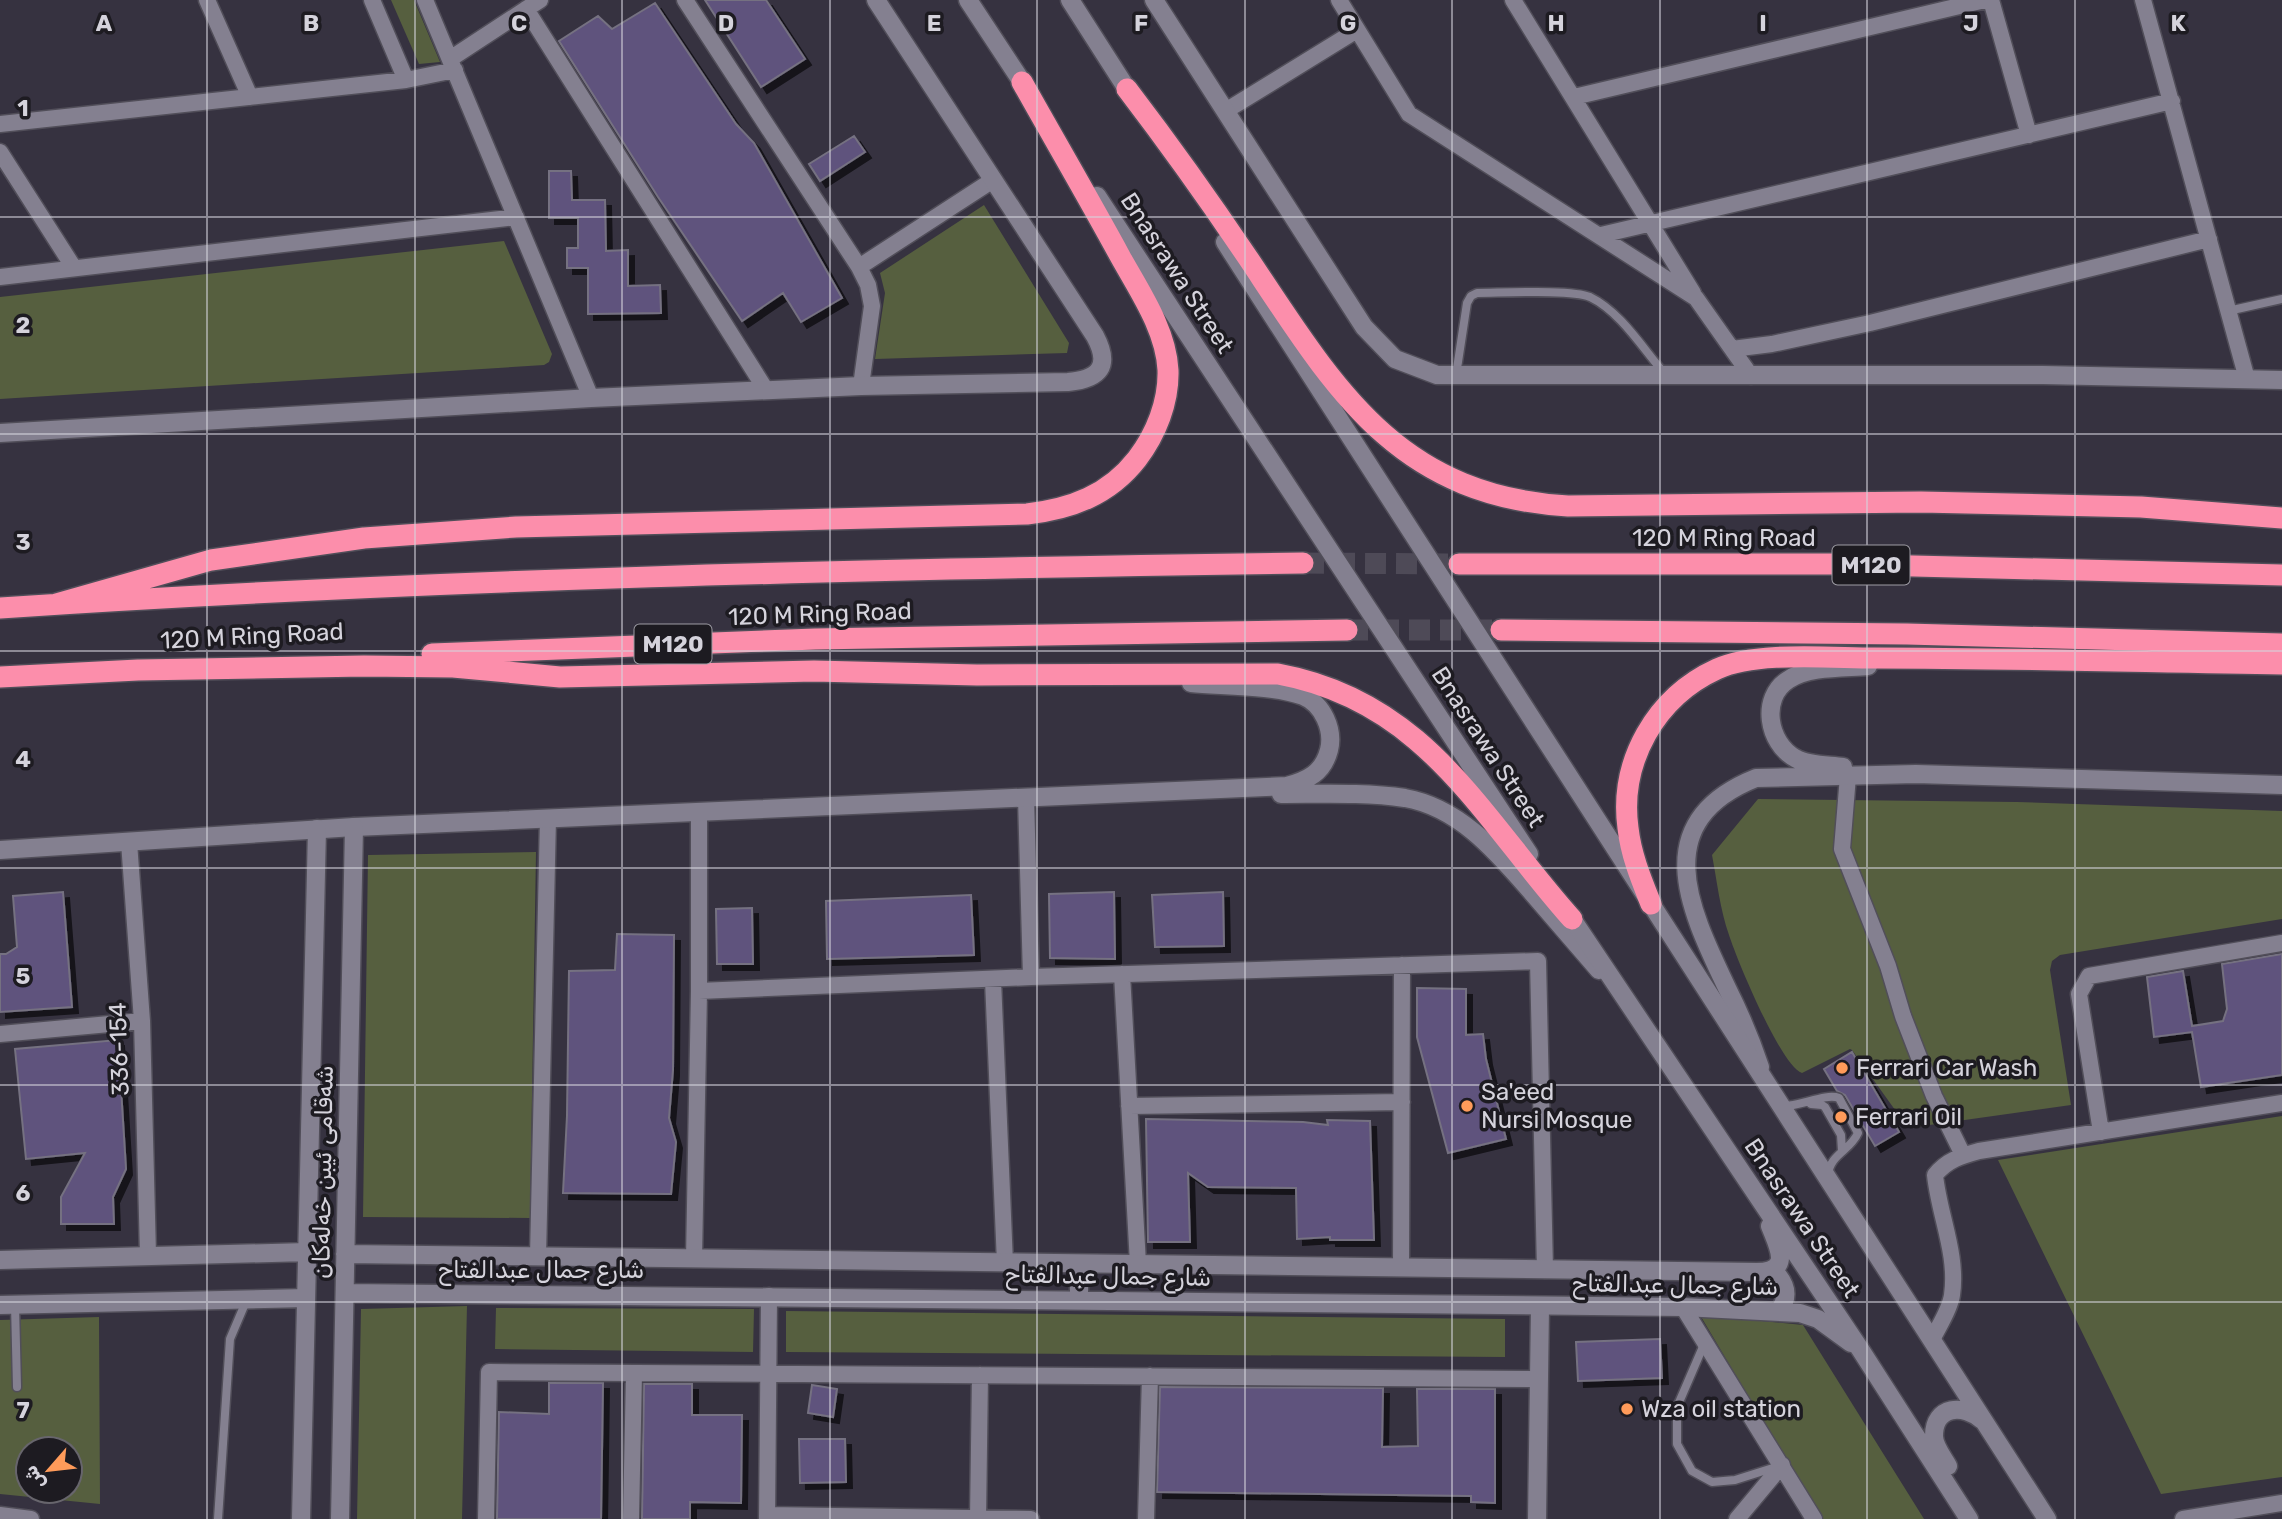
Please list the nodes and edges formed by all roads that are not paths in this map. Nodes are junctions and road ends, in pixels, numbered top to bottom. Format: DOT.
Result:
graph roads {
  1 [pos="207,0"];
  2 [pos="372,0"];
  3 [pos="425,0"];
  4 [pos="685,0"];
  5 [pos="876,0"];
  6 [pos="968,0"];
  7 [pos="1070,0"];
  8 [pos="1154,0"];
  9 [pos="1339,0"];
  10 [pos="1513,0"];
  11 [pos="1985,0"];
  12 [pos="1992,0"];
  13 [pos="2143,0"];
  14 [pos="533,5"];
  15 [pos="1357,30"];
  16 [pos="452,65"];
  17 [pos="406,80"];
  18 [pos="1022,82"];
  19 [pos="1127,89"];
  20 [pos="250,97"];
  21 [pos="1574,97"];
  22 [pos="2172,101"];
  23 [pos="1227,110"];
  24 [pos="0,124"];
  25 [pos="2029,135"];
  26 [pos="0,152"];
  27 [pos="993,180"];
  28 [pos="516,217"];
  29 [pos="1651,223"];
  30 [pos="1601,235"];
  31 [pos="2208,239"];
  32 [pos="859,267"];
  33 [pos="74,268"];
  34 [pos="0,277"];
  35 [pos="1696,298"];
  36 [pos="2282,299"];
  37 [pos="2228,311"];
  38 [pos="1732,349"];
  39 [pos="1456,375"];
  40 [pos="1667,376"];
  41 [pos="1751,376"];
  42 [pos="2247,379"];
  43 [pos="2282,380"];
  44 [pos="861,386"];
  45 [pos="766,390"];
  46 [pos="591,398"];
  47 [pos="0,433"];
  48 [pos="2282,518"];
  49 [pos="1303,562"];
  50 [pos="1459,564"];
  51 [pos="2282,575"];
  52 [pos="56,604"];
  53 [pos="0,608"];
  54 [pos="1347,630"];
  55 [pos="1501,630"];
  56 [pos="2282,643"];
  57 [pos="1948,658"];
  58 [pos="2282,664"];
  59 [pos="1086,674"];
  60 [pos="0,677"];
  61 [pos="1916,774"];
  62 [pos="1849,776"];
  63 [pos="2282,785"];
  64 [pos="1180,792"];
  65 [pos="1026,799"];
  66 [pos="699,812"];
  67 [pos="548,818"];
  68 [pos="354,827"];
  69 [pos="317,829"];
  70 [pos="129,842"];
  71 [pos="0,850"];
  72 [pos="1651,904"];
  73 [pos="1572,919"];
  74 [pos="2282,943"];
  75 [pos="1402,965"];
  76 [pos="1122,974"];
  77 [pos="1031,977"];
  78 [pos="993,980"];
  79 [pos="699,991"];
  80 [pos="1625,1000"];
  81 [pos="142,1021"];
  82 [pos="0,1034"];
  83 [pos="1766,1083"];
  84 [pos="1402,1102"];
  85 [pos="2282,1103"];
  86 [pos="1805,1104"];
  87 [pos="1129,1106"];
  88 [pos="1781,1106"];
  89 [pos="2101,1132"];
  90 [pos="1842,1151"];
  91 [pos="1963,1155"];
  92 [pos="1827,1178"];
  93 [pos="1759,1197"];
  94 [pos="307,1252"];
  95 [pos="345,1254"];
  96 [pos="148,1255"];
  97 [pos="538,1256"];
  98 [pos="694,1259"];
  99 [pos="0,1260"];
  100 [pos="1005,1263"];
  101 [pos="1079,1264"];
  102 [pos="1138,1264"];
  103 [pos="1401,1268"];
  104 [pos="1545,1270"];
  105 [pos="1773,1270"];
  106 [pos="345,1293"];
  107 [pos="769,1296"];
  108 [pos="306,1298"];
  109 [pos="247,1300"];
  110 [pos="1079,1300"];
  111 [pos="7,1305"];
  112 [pos="1541,1307"];
  113 [pos="1683,1307"];
  114 [pos="1779,1311"];
  115 [pos="1932,1340"];
  116 [pos="1705,1342"];
  117 [pos="1860,1349"];
  118 [pos="634,1373"];
  119 [pos="768,1374"];
  120 [pos="980,1375"];
  121 [pos="1150,1376"];
  122 [pos="1539,1379"];
  123 [pos="17,1387"];
  124 [pos="1987,1425"];
  125 [pos="1782,1465"];
  126 [pos="2282,1503"];
  127 [pos="0,1515"];
  128 [pos="767,1517"];
  129 [pos="978,1518"];
  130 [pos="31,1519"];
  131 [pos="218,1519"];
  132 [pos="301,1519"];
  133 [pos="340,1519"];
  134 [pos="486,1519"];
  135 [pos="631,1519"];
  136 [pos="1031,1519"];
  137 [pos="1146,1519"];
  138 [pos="1537,1519"];
  139 [pos="1737,1519"];
  140 [pos="1814,1519"];
  141 [pos="1972,1519"];
  142 [pos="2047,1519"];
  143 [pos="2184,1519"];
  1 -- 20 [label="street"];
  2 -- 17 [label="street"];
  3 -- 16 [label="street"];
  4 -- 32 [label="street"];
  5 -- 27 [label="main road"];
  6 -- 18 [label="main road, Bnasrawa Street"];
  7 -- 19 [label="main road, Bnasrawa Street"];
  8 -- 23 [label="main road"];
  9 -- 15 [label="street"];
  10 -- 21 [label="street"];
  11 -- 21 [label="street"];
  12 -- 25 [label="street"];
  13 -- 22 [label="street"];
  14 -- 16 [label="street"];
  14 -- 45 [label="street"];
  15 -- 23 [label="street"];
  15 -- 30 [label="street"];
  16 -- 17 [label="street"];
  16 -- 28 [label="street"];
  17 -- 20 [label="street"];
  18 -- 52 [label="highway"];
  18 -- 73 [label="main road, Bnasrawa Street"];
  19 -- 48 [label="highway"];
  19 -- 72 [label="main road, Bnasrawa Street"];
  20 -- 24 [label="street"];
  21 -- 29 [label="street"];
  22 -- 25 [label="street"];
  22 -- 31 [label="street"];
  23 -- 39 [label="main road"];
  25 -- 29 [label="street"];
  26 -- 33 [label="street"];
  27 -- 32 [label="street"];
  27 -- 44 [label="main road"];
  28 -- 33 [label="street"];
  28 -- 46 [label="street"];
  29 -- 30 [label="street"];
  29 -- 35 [label="street"];
  30 -- 35 [label="street"];
  31 -- 37 [label="street"];
  31 -- 38 [label="street"];
  32 -- 44 [label="street"];
  33 -- 34 [label="street"];
  35 -- 38 [label="street"];
  36 -- 37 [label="lane"];
  37 -- 42 [label="street"];
  38 -- 41 [label="street"];
  39 -- 40 [label="main road"];
  39 -- 40 [label="lane"];
  40 -- 41 [label="main road"];
  41 -- 42 [label="main road"];
  42 -- 43 [label="main road"];
  44 -- 45 [label="main road"];
  45 -- 46 [label="main road"];
  46 -- 47 [label="main road"];
  49 -- 52 [label="highway, 120 M Ring Road"];
  50 -- 51 [label="highway, 120 M Ring Road / M120"];
  52 -- 53 [label="highway, 120 M Ring Road"];
  54 -- 60 [label="highway, 120 M Ring Road / M120"];
  55 -- 56 [label="highway"];
  57 -- 58 [label="highway"];
  57 -- 61 [label="main road"];
  57 -- 72 [label="highway"];
  59 -- 60 [label="highway"];
  59 -- 64 [label="main road"];
  59 -- 73 [label="highway"];
  61 -- 62 [label="main road"];
  61 -- 63 [label="main road"];
  62 -- 83 [label="main road"];
  62 -- 91 [label="street"];
  64 -- 65 [label="main road"];
  64 -- 80 [label="main road"];
  65 -- 66 [label="main road"];
  65 -- 77 [label="street"];
  66 -- 67 [label="main road"];
  66 -- 79 [label="street"];
  67 -- 68 [label="main road"];
  67 -- 97 [label="street"];
  68 -- 69 [label="main road"];
  68 -- 95 [label="main road, شەقامی ئیبن خەلەکان"];
  69 -- 70 [label="main road"];
  69 -- 94 [label="main road, شەقامی ئیبن خەلەکان"];
  70 -- 71 [label="main road"];
  70 -- 81 [label="street, 336-154"];
  72 -- 83 [label="main road, Bnasrawa Street"];
  73 -- 80 [label="main road, Bnasrawa Street"];
  74 -- 89 [label="street"];
  75 -- 76 [label="street"];
  75 -- 84 [label="street"];
  75 -- 104 [label="street"];
  76 -- 77 [label="street"];
  76 -- 87 [label="street"];
  77 -- 78 [label="street"];
  78 -- 79 [label="street"];
  78 -- 100 [label="street"];
  79 -- 98 [label="street"];
  80 -- 93 [label="main road, Bnasrawa Street"];
  81 -- 82 [label="street"];
  81 -- 96 [label="street, 336-154"];
  83 -- 88 [label="main road, Bnasrawa Street"];
  84 -- 87 [label="street"];
  84 -- 103 [label="street"];
  85 -- 89 [label="street"];
  86 -- 88 [label="lane"];
  86 -- 90 [label="lane"];
  86 -- 90 [label="lane"];
  87 -- 102 [label="street"];
  88 -- 92 [label="main road, Bnasrawa Street"];
  89 -- 91 [label="street"];
  90 -- 92 [label="lane"];
  91 -- 115 [label="street"];
  92 -- 115 [label="main road, Bnasrawa Street"];
  93 -- 105 [label="main road, شارع جمال عبدالفتاح"];
  93 -- 117 [label="main road, Bnasrawa Street"];
  94 -- 96 [label="main road"];
  94 -- 108 [label="main road, شەقامی ئیبن خەلەکان"];
  95 -- 97 [label="main road, شارع جمال عبدالفتاح"];
  95 -- 106 [label="main road, شەقامی ئیبن خەلەکان"];
  96 -- 99 [label="main road"];
  97 -- 98 [label="main road, شارع جمال عبدالفتاح"];
  98 -- 100 [label="main road, شارع جمال عبدالفتاح"];
  100 -- 101 [label="main road, شارع جمال عبدالفتاح"];
  101 -- 102 [label="main road, شارع جمال عبدالفتاح"];
  101 -- 110 [label="main road"];
  102 -- 103 [label="main road, شارع جمال عبدالفتاح"];
  103 -- 104 [label="main road, شارع جمال عبدالفتاح"];
  104 -- 105 [label="main road, شارع جمال عبدالفتاح"];
  105 -- 114 [label="main road"];
  106 -- 107 [label="main road, شارع جمال عبدالفتاح"];
  106 -- 133 [label="main road, شەقامی ئیبن خەلەکان"];
  107 -- 110 [label="main road, شارع جمال عبدالفتاح"];
  107 -- 119 [label="street"];
  108 -- 109 [label="main road"];
  108 -- 132 [label="main road, شەقامی ئیبن خەلەکان"];
  109 -- 111 [label="main road"];
  109 -- 131 [label="lane"];
  110 -- 112 [label="main road, شارع جمال عبدالفتاح"];
  111 -- 123 [label="lane"];
  112 -- 113 [label="main road, شارع جمال عبدالفتاح"];
  112 -- 122 [label="main road"];
  113 -- 114 [label="main road, شارع جمال عبدالفتاح"];
  113 -- 116 [label="street"];
  114 -- 117 [label="main road, شارع جمال عبدالفتاح"];
  115 -- 124 [label="main road, Bnasrawa Street"];
  116 -- 125 [label="street"];
  116 -- 125 [label="lane"];
  117 -- 141 [label="main road, Bnasrawa Street"];
  118 -- 119 [label="street"];
  118 -- 134 [label="street"];
  118 -- 135 [label="street"];
  119 -- 120 [label="street"];
  119 -- 128 [label="street"];
  120 -- 121 [label="street"];
  120 -- 129 [label="street"];
  121 -- 122 [label="street"];
  121 -- 137 [label="street"];
  122 -- 138 [label="main road"];
  124 -- 141 [label="main road"];
  124 -- 142 [label="main road, Bnasrawa Street"];
  125 -- 139 [label="street"];
  125 -- 140 [label="street"];
  126 -- 143 [label="street"];
  127 -- 130 [label="street"];
  128 -- 129 [label="street"];
  129 -- 136 [label="street"];
}
